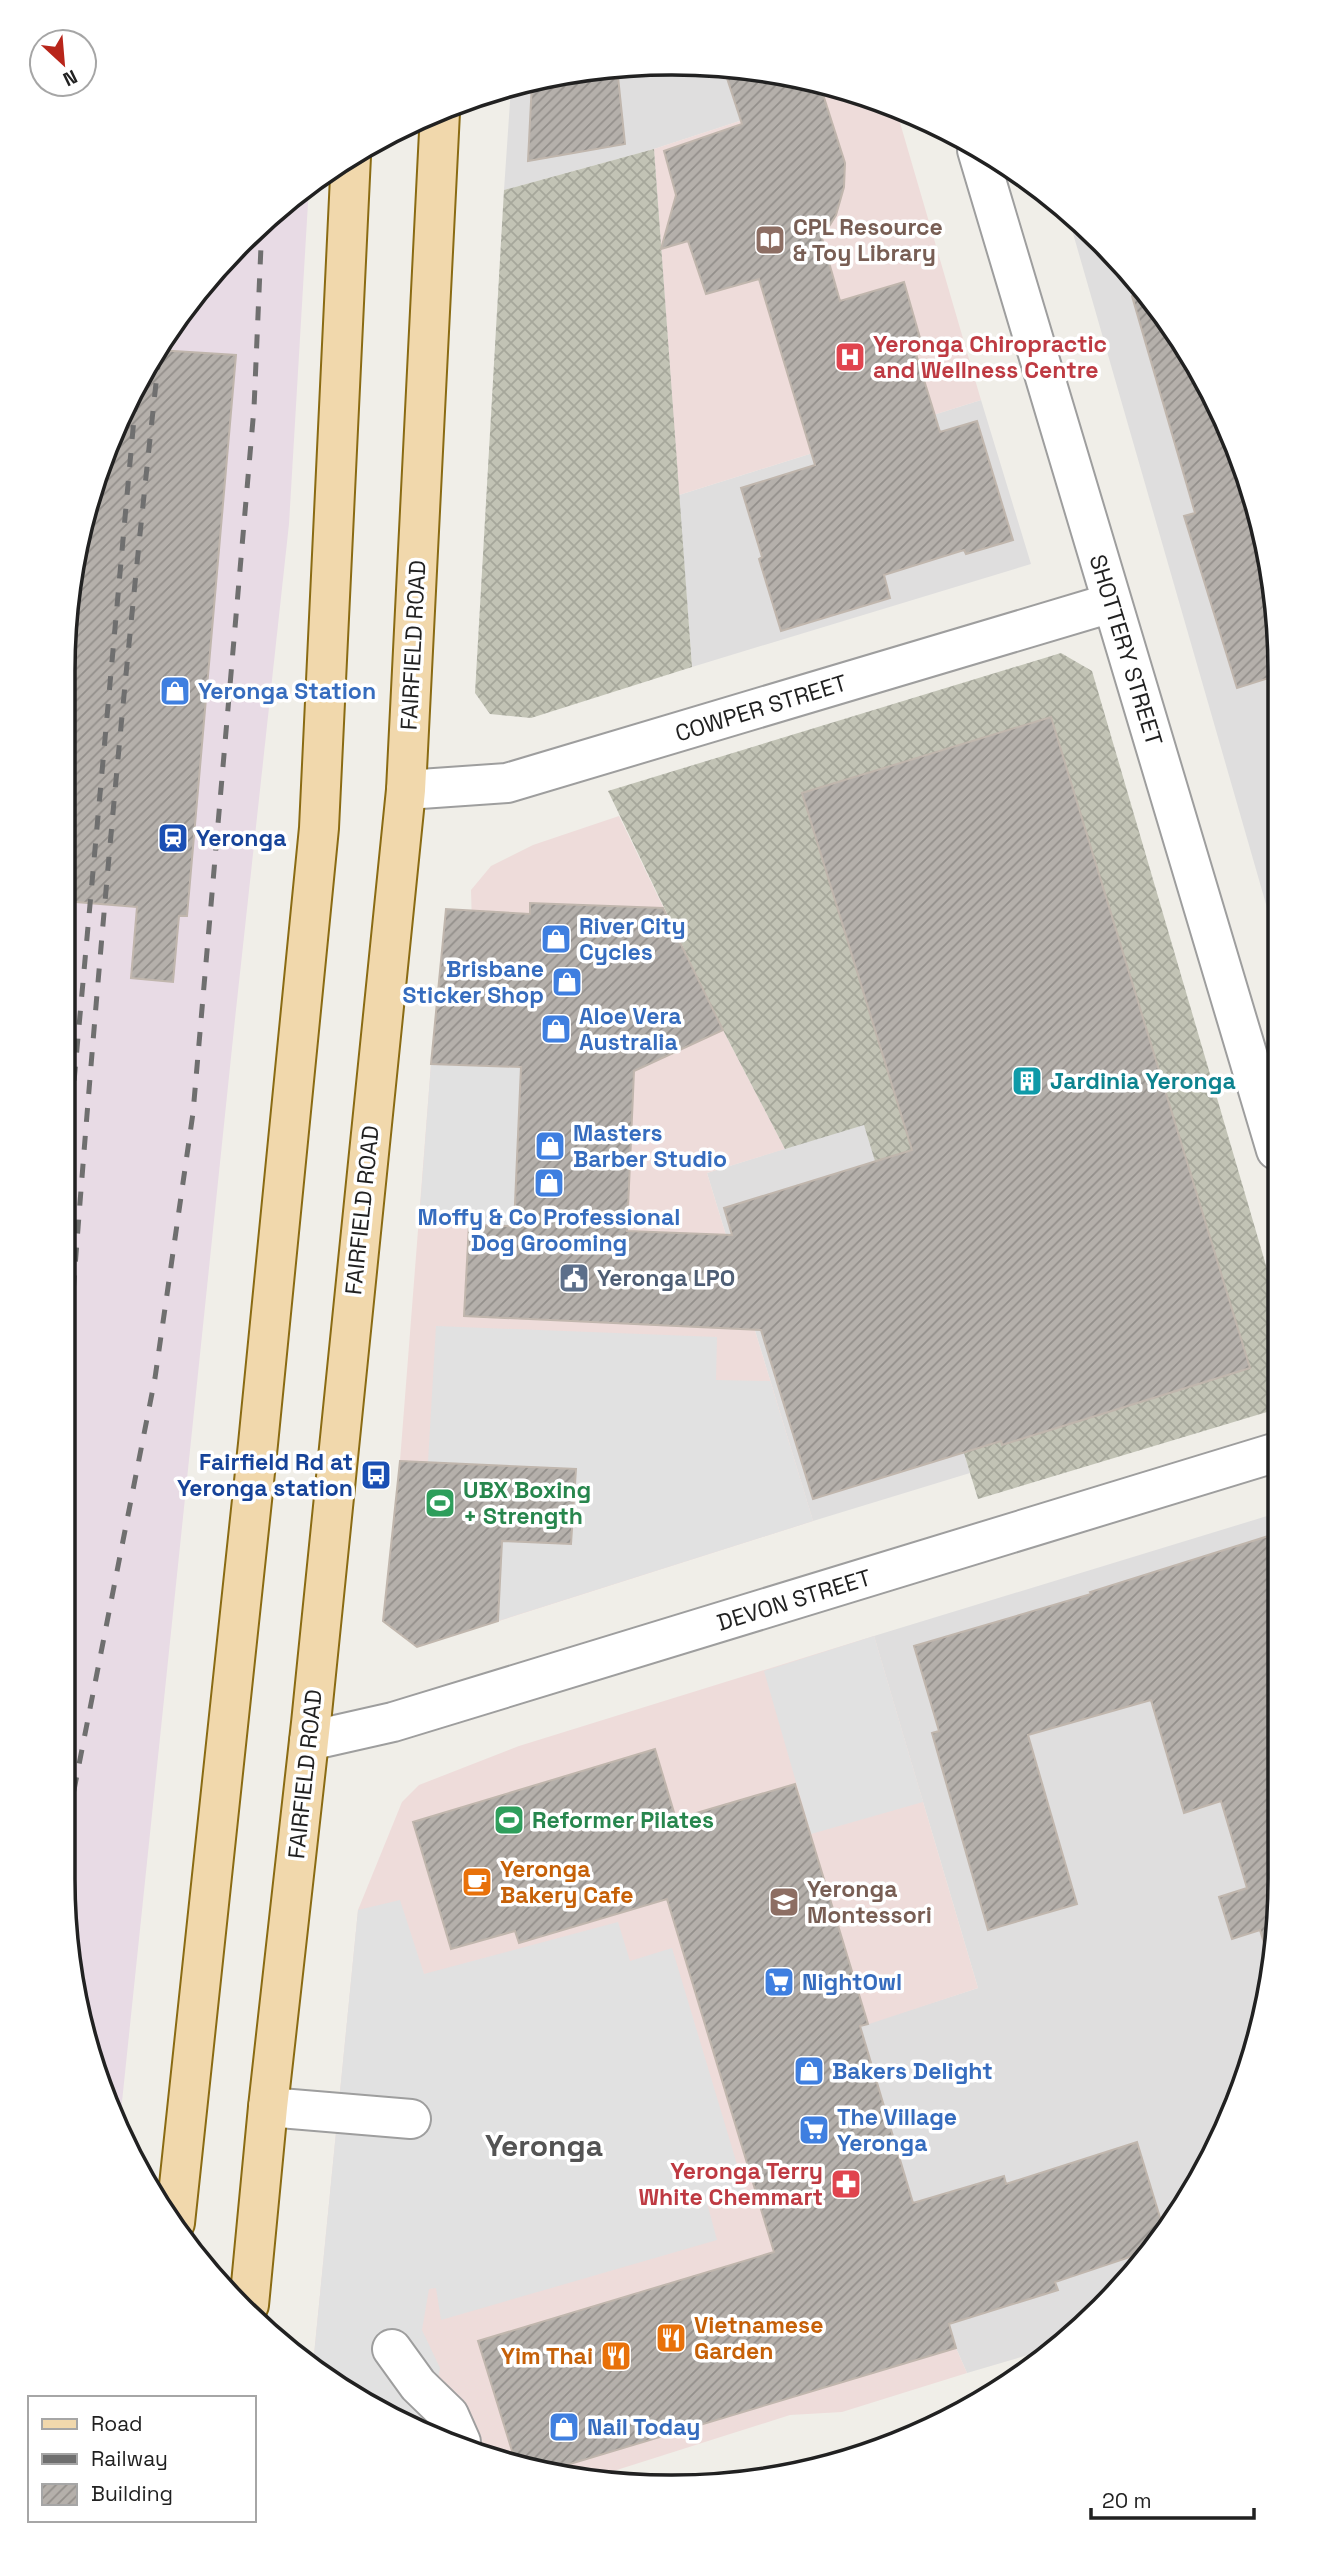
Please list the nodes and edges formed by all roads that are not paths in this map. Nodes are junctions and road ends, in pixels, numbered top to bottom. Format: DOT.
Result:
graph roads {
  1 [pos="439,123"];
  2 [pos="979,161"];
  3 [pos="350,169"];
  4 [pos="1111,603"];
  5 [pos="406,790"];
  6 [pos="1268,1123"];
  7 [pos="1268,1455"];
  8 [pos="309,1741"];
  9 [pos="268,2107"];
  10 [pos="411,2119"];
  11 [pos="176,2210"];
  12 [pos="250,2300"];
  13 [pos="392,2349"];
  14 [pos="458,2435"];
  1 -- 5 [label="main road, FAIRFIELD ROAD"];
  2 -- 4 [label="street, SHOTTERY STREET"];
  3 -- 11 [label="main road"];
  4 -- 5 [label="street, COWPER STREET"];
  4 -- 6 [label="street, SHOTTERY STREET"];
  5 -- 8 [label="main road, FAIRFIELD ROAD"];
  7 -- 8 [label="street, DEVON STREET"];
  8 -- 9 [label="main road, FAIRFIELD ROAD"];
  9 -- 10 [label="street"];
  9 -- 12 [label="main road, FAIRFIELD ROAD"];
  13 -- 14 [label="street"];
}
